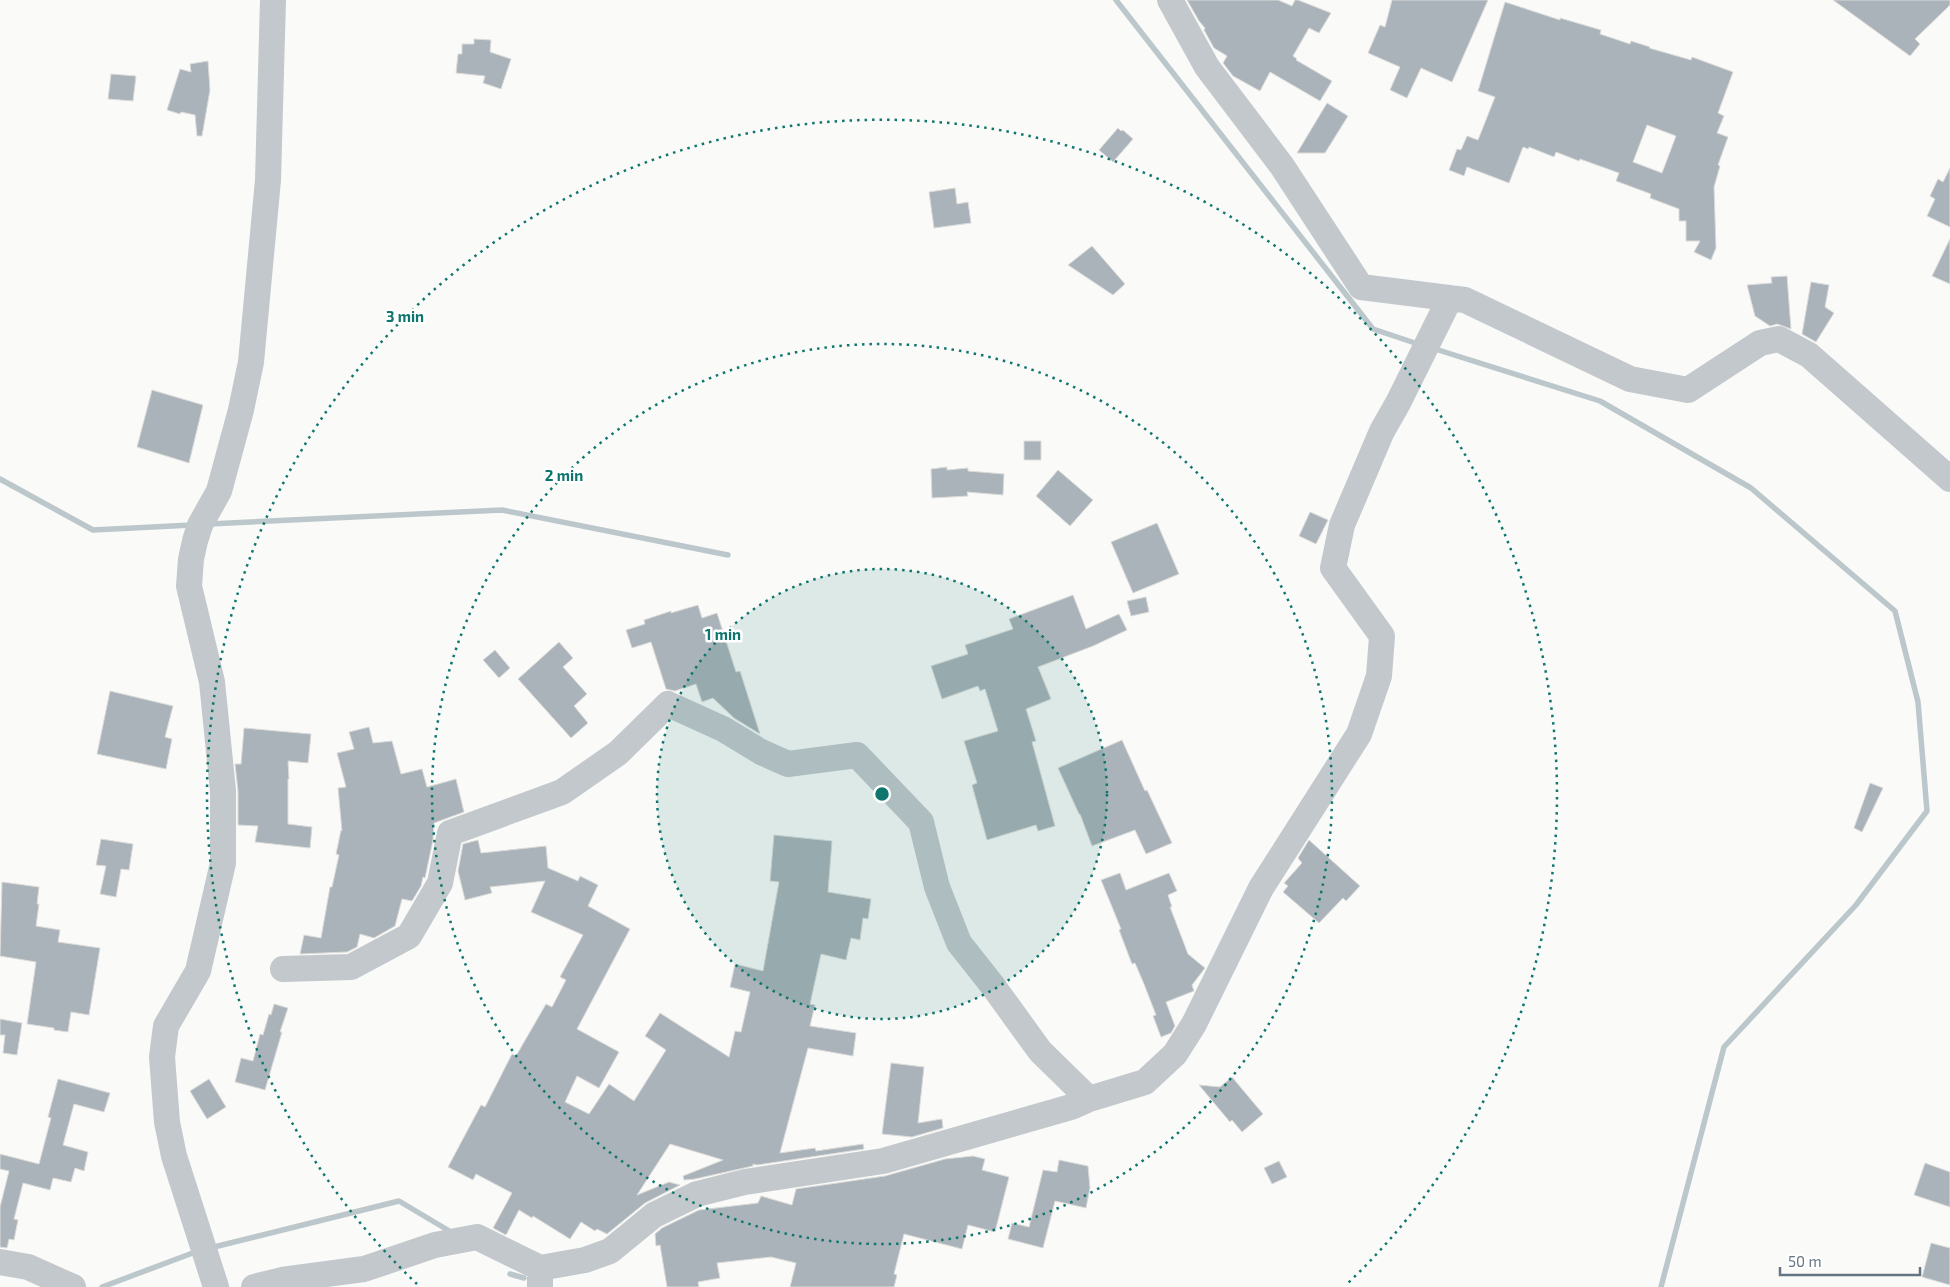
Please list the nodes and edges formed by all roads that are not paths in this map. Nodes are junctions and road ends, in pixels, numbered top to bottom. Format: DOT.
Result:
graph roads {
  1 [pos="273,0"];
  2 [pos="1170,0"];
  3 [pos="1450,298"];
  4 [pos="1950,479"];
  5 [pos="283,969"];
  6 [pos="1088,1099"];
  7 [pos="0,1262"];
  8 [pos="540,1278"];
  9 [pos="72,1287"];
  10 [pos="216,1287"];
  11 [pos="254,1287"];
  1 -- 10 [label="street"];
  2 -- 3 [label="street"];
  3 -- 4 [label="street"];
  3 -- 6 [label="street"];
  5 -- 6 [label="street"];
  6 -- 8 [label="street"];
  7 -- 9 [label="street"];
  8 -- 11 [label="street"];
}
